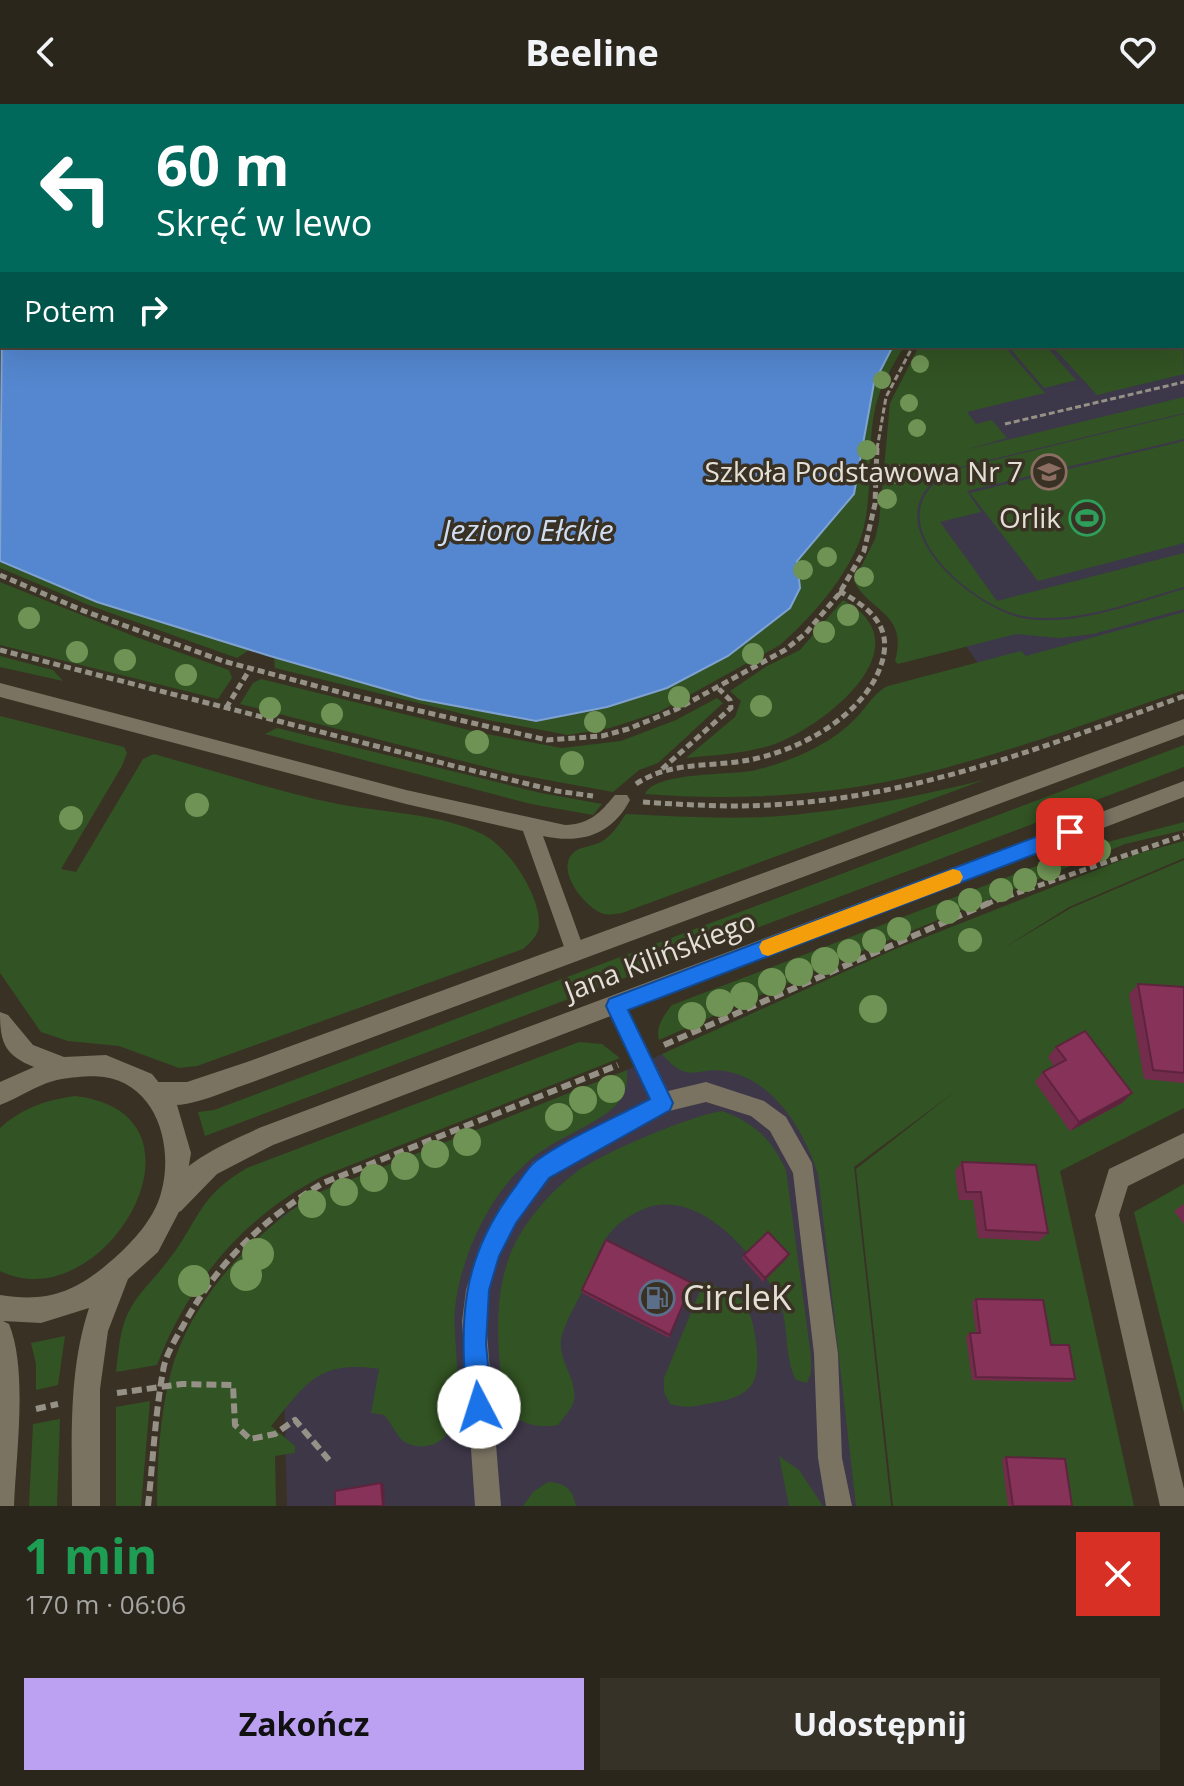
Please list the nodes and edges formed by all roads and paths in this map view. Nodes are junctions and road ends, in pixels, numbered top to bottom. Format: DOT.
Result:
graph roads {
  1 [pos="912,348"];
  2 [pos="1184,382"];
  3 [pos="1005,424"];
  4 [pos="0,575"];
  5 [pos="839,591"];
  6 [pos="0,650"];
  7 [pos="250,669"];
  8 [pos="719,689"];
  9 [pos="0,690"];
  10 [pos="1184,696"];
  11 [pos="226,708"];
  12 [pos="1184,727"];
  13 [pos="1184,789"];
  14 [pos="621,800"];
  15 [pos="530,825"];
  16 [pos="1184,835"];
  17 [pos="575,952"];
  18 [pos="616,1006"];
  19 [pos="0,1022"];
  20 [pos="640,1056"];
  21 [pos="61,1067"];
  22 [pos="156,1093"];
  23 [pos="0,1094"];
  24 [pos="663,1103"];
  25 [pos="1184,1145"];
  26 [pos="172,1202"];
  27 [pos="119,1275"];
  28 [pos="0,1308"];
  29 [pos="0,1333"];
  30 [pos="159,1386"];
  31 [pos="113,1394"];
  32 [pos="63,1403"];
  33 [pos="31,1410"];
  34 [pos="329,1460"];
  35 [pos="0,1506"];
  36 [pos="86,1506"];
  37 [pos="148,1506"];
  38 [pos="488,1506"];
  39 [pos="839,1506"];
  40 [pos="1174,1506"];
  1 -- 5 [label="path"];
  2 -- 3 [label="path"];
  4 -- 7 [label="path"];
  5 -- 8 [label="path"];
  5 -- 8 [label="path"];
  6 -- 11 [label="path"];
  7 -- 8 [label="path"];
  7 -- 11 [label="path"];
  9 -- 15 [label="lane"];
  10 -- 14 [label="path"];
  11 -- 14 [label="path"];
  12 -- 17 [label="street, Jana Kilińskiego"];
  13 -- 18 [label="street, Jana Kilińskiego"];
  14 -- 15 [label="lane"];
  15 -- 17 [label="lane"];
  16 -- 20 [label="path"];
  17 -- 22 [label="street, Jana Kilińskiego"];
  18 -- 20 [label="lane"];
  18 -- 26 [label="street, Jana Kilińskiego"];
  19 -- 21 [label="street"];
  20 -- 24 [label="lane"];
  20 -- 30 [label="path"];
  21 -- 22 [label="street"];
  21 -- 23 [label="street"];
  22 -- 26 [label="street"];
  24 -- 38 [label="lane"];
  24 -- 39 [label="lane"];
  25 -- 40 [label="street"];
  26 -- 27 [label="street"];
  27 -- 28 [label="street"];
  27 -- 36 [label="street"];
  29 -- 35 [label="street"];
  30 -- 31 [label="path"];
  30 -- 34 [label="path"];
  30 -- 37 [label="path"];
  32 -- 33 [label="path"];
}
